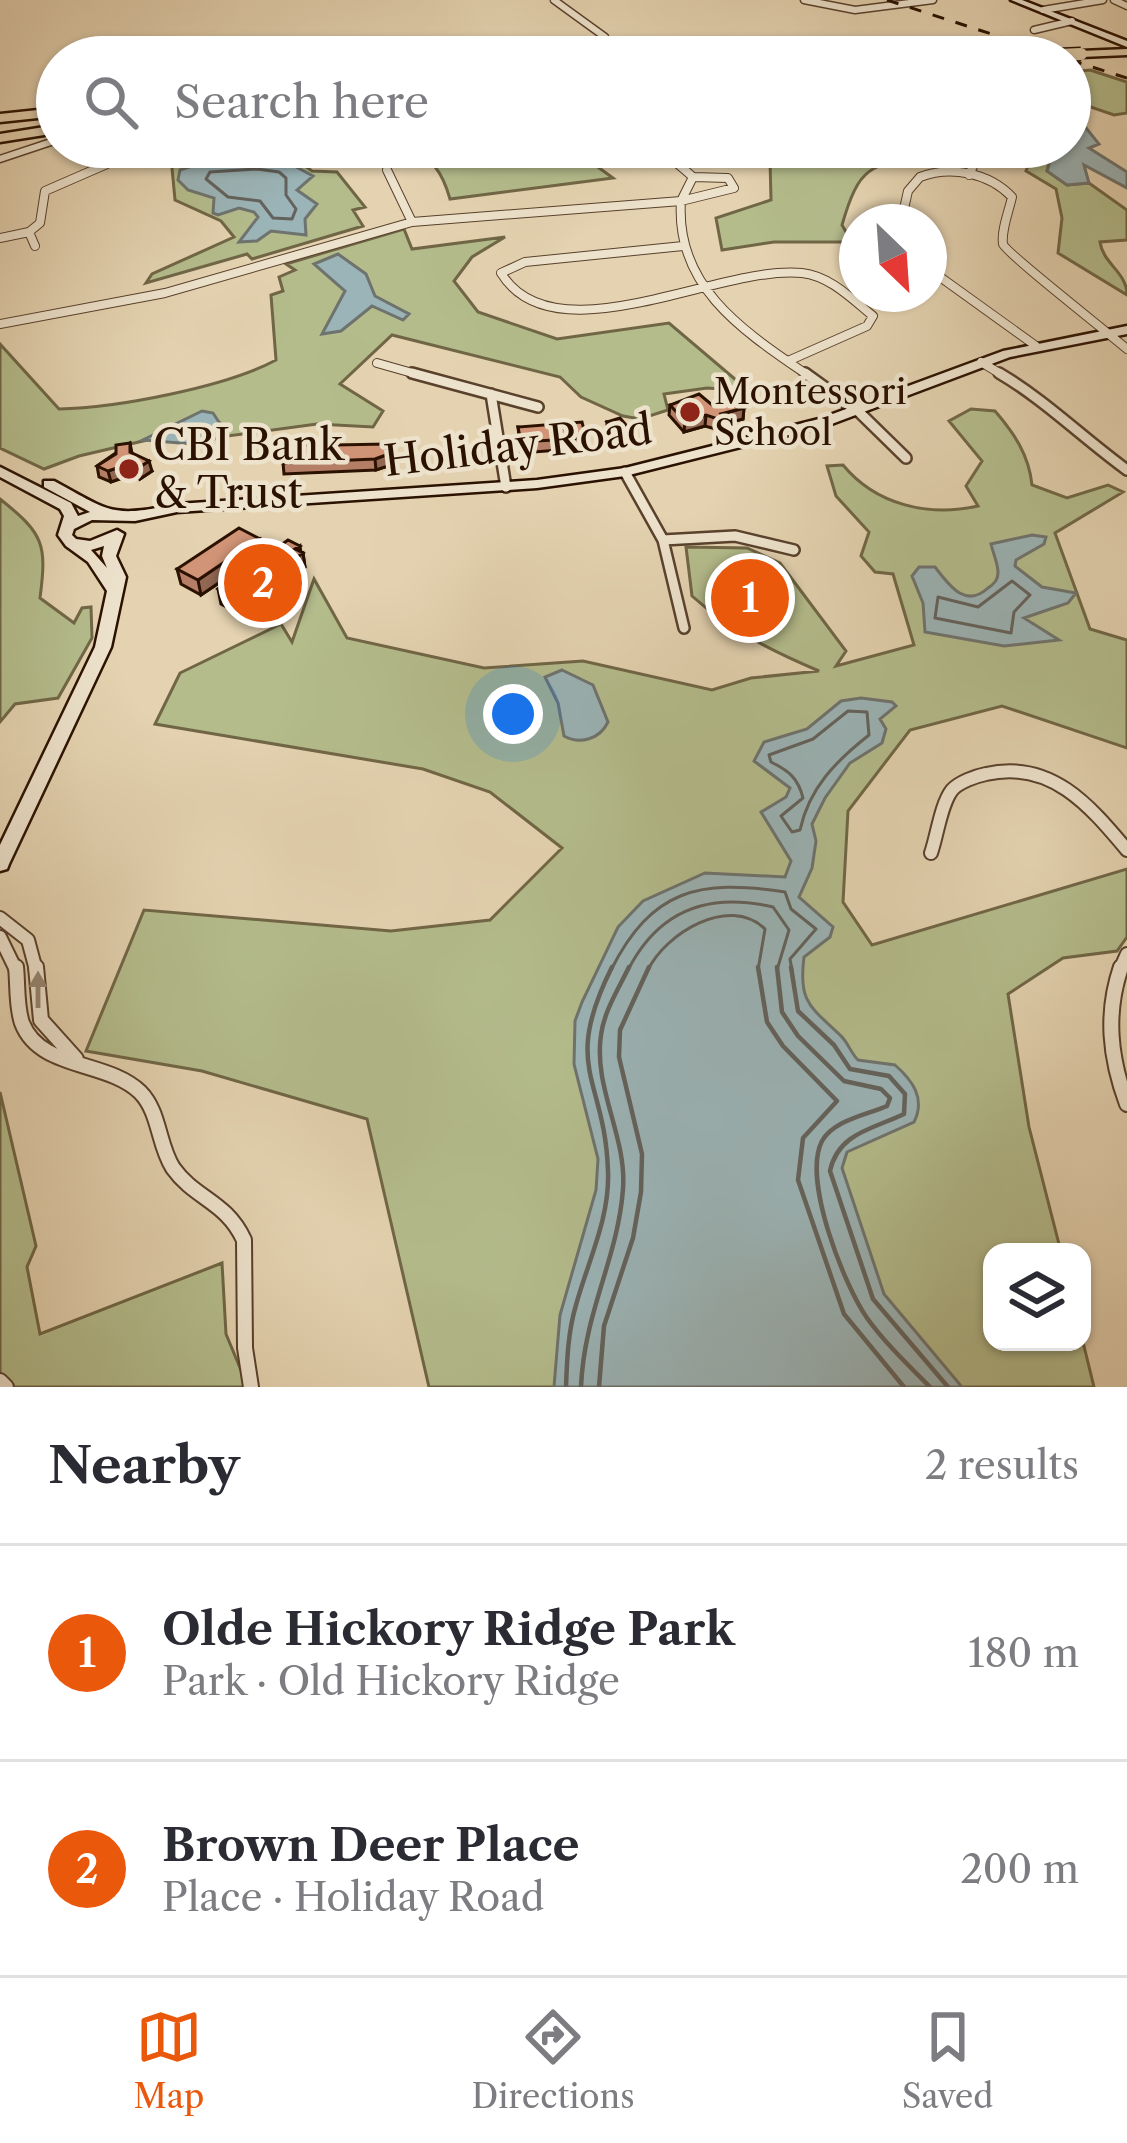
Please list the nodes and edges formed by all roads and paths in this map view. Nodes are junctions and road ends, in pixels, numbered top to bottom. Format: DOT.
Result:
graph roads {
  1 [pos="554,0"];
  2 [pos="804,0"];
  3 [pos="933,0"];
  4 [pos="1015,0"];
  5 [pos="1102,0"];
  6 [pos="1114,0"];
  7 [pos="1127,6"];
  8 [pos="1043,10"];
  9 [pos="1072,21"];
  10 [pos="1034,30"];
  11 [pos="604,36"];
  12 [pos="1127,52"];
  13 [pos="1091,56"];
  14 [pos="1091,59"];
  15 [pos="0,108"];
  16 [pos="36,111"];
  17 [pos="36,115"];
  18 [pos="0,121"];
  19 [pos="36,132"];
  20 [pos="0,138"];
  21 [pos="36,147"];
  22 [pos="0,159"];
  23 [pos="98,168"];
  24 [pos="683,168"];
  25 [pos="972,168"];
  26 [pos="387,170"];
  27 [pos="969,175"];
  28 [pos="693,176"];
  29 [pos="679,202"];
  30 [pos="908,204"];
  31 [pos="412,222"];
  32 [pos="29,232"];
  33 [pos="0,238"];
  34 [pos="35,246"];
  35 [pos="683,246"];
  36 [pos="947,282"];
  37 [pos="704,288"];
  38 [pos="0,324"];
  39 [pos="1127,330"];
  40 [pos="1108,333"];
  41 [pos="1036,346"];
  42 [pos="1127,349"];
  43 [pos="788,361"];
  44 [pos="981,362"];
  45 [pos="377,363"];
  46 [pos="491,394"];
  47 [pos="538,406"];
  48 [pos="858,411"];
  49 [pos="906,458"];
  50 [pos="0,461"];
  51 [pos="1127,470"];
  52 [pos="0,471"];
  53 [pos="625,472"];
  54 [pos="506,487"];
  55 [pos="112,525"];
  56 [pos="70,534"];
  57 [pos="663,540"];
  58 [pos="794,550"];
  59 [pos="113,588"];
  60 [pos="684,628"];
  61 [pos="1127,850"];
  62 [pos="931,853"];
  63 [pos="0,864"];
  64 [pos="0,918"];
  65 [pos="0,937"];
  66 [pos="1127,954"];
  67 [pos="79,1061"];
  68 [pos="1127,1104"];
  69 [pos="251,1387"];
  1 -- 11 [label="street"];
  2 -- 3 [label="street"];
  4 -- 8 [label="street"];
  5 -- 8 [label="street"];
  6 -- 7 [label="street"];
  8 -- 9 [label="street"];
  9 -- 10 [label="street"];
  9 -- 12 [label="street"];
  12 -- 13 [label="highway"];
  12 -- 14 [label="highway, bridge"];
  15 -- 16 [label="highway"];
  17 -- 18 [label="highway"];
  19 -- 20 [label="highway"];
  21 -- 22 [label="street"];
  23 -- 32 [label="street"];
  24 -- 28 [label="street"];
  25 -- 27 [label="street"];
  26 -- 31 [label="street"];
  27 -- 30 [label="street"];
  27 -- 40 [label="street"];
  28 -- 29 [label="street"];
  28 -- 29 [label="street"];
  29 -- 31 [label="street"];
  29 -- 35 [label="street"];
  31 -- 38 [label="street"];
  32 -- 33 [label="street"];
  32 -- 34 [label="street"];
  35 -- 37 [label="street"];
  35 -- 37 [label="street"];
  36 -- 41 [label="street"];
  37 -- 43 [label="street"];
  37 -- 43 [label="street"];
  39 -- 40 [label="street, Holiday Road"];
  40 -- 41 [label="street, Holiday Road"];
  40 -- 42 [label="street"];
  41 -- 44 [label="street, Holiday Road"];
  43 -- 48 [label="street"];
  44 -- 48 [label="street, Holiday Road"];
  44 -- 51 [label="street"];
  45 -- 46 [label="street"];
  46 -- 47 [label="street"];
  46 -- 54 [label="street"];
  48 -- 49 [label="street"];
  48 -- 53 [label="street, Holiday Road"];
  50 -- 55 [label="street"];
  52 -- 56 [label="street"];
  53 -- 54 [label="street, Holiday Road"];
  53 -- 57 [label="street"];
  54 -- 55 [label="street, Holiday Road"];
  55 -- 56 [label="street"];
  55 -- 56 [label="street"];
  55 -- 59 [label="street"];
  56 -- 59 [label="street"];
  57 -- 58 [label="street"];
  57 -- 60 [label="street"];
  59 -- 63 [label="street"];
  61 -- 62 [label="street"];
  67 -- 64 [label="street, one-way"];
  65 -- 67 [label="street"];
  66 -- 68 [label="street"];
  67 -- 69 [label="street"];
}
